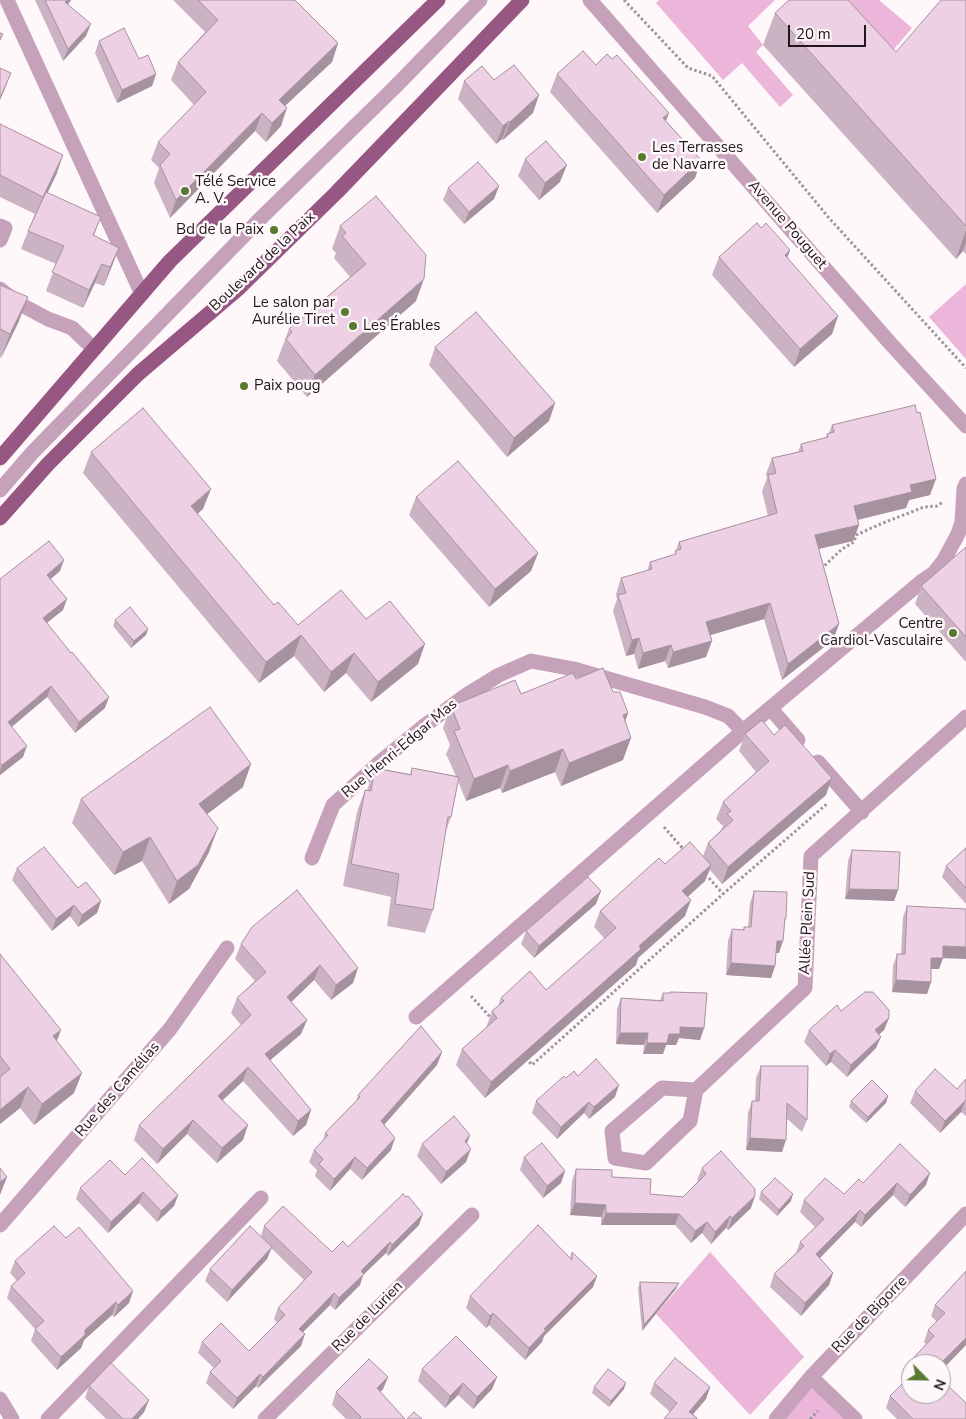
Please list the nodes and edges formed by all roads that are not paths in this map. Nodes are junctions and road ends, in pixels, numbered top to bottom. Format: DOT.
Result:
graph roads {
  1 [pos="438,0"];
  2 [pos="480,0"];
  3 [pos="522,0"];
  4 [pos="590,0"];
  5 [pos="5,4"];
  6 [pos="0,226"];
  7 [pos="0,240"];
  8 [pos="0,289"];
  9 [pos="142,294"];
  10 [pos="94,349"];
  11 [pos="966,426"];
  12 [pos="0,458"];
  13 [pos="966,484"];
  14 [pos="0,490"];
  15 [pos="0,518"];
  16 [pos="771,709"];
  17 [pos="966,717"];
  18 [pos="743,731"];
  19 [pos="862,812"];
  20 [pos="312,858"];
  21 [pos="227,948"];
  22 [pos="416,1017"];
  23 [pos="696,1090"];
  24 [pos="261,1198"];
  25 [pos="966,1214"];
  26 [pos="472,1215"];
  27 [pos="0,1225"];
  28 [pos="811,1377"];
  29 [pos="0,1399"];
  30 [pos="12,1419"];
  31 [pos="48,1419"];
  32 [pos="265,1419"];
  33 [pos="776,1419"];
  34 [pos="855,1419"];
  1 -- 9 [label="main road"];
  2 -- 14 [label="street"];
  3 -- 15 [label="main road, Boulevard de la Paix"];
  4 -- 11 [label="street, Avenue Pouguet"];
  5 -- 9 [label="street"];
  6 -- 7 [label="street"];
  8 -- 10 [label="street"];
  9 -- 10 [label="main road"];
  10 -- 12 [label="main road"];
  13 -- 16 [label="street"];
  16 -- 18 [label="street"];
  16 -- 19 [label="street"];
  17 -- 19 [label="street, Allée Plein Sud"];
  18 -- 20 [label="street, Rue Henri-Edgar Mas"];
  18 -- 22 [label="street"];
  19 -- 23 [label="street, Allée Plein Sud"];
  21 -- 27 [label="street, Rue des Camélias"];
  23 -- 23 [label="street"];
  24 -- 31 [label="street"];
  25 -- 28 [label="street, Rue de Bigorre"];
  26 -- 32 [label="street, Rue de Lurien"];
  28 -- 33 [label="street, Rue de Bigorre"];
  28 -- 34 [label="street"];
  29 -- 30 [label="street"];
}
